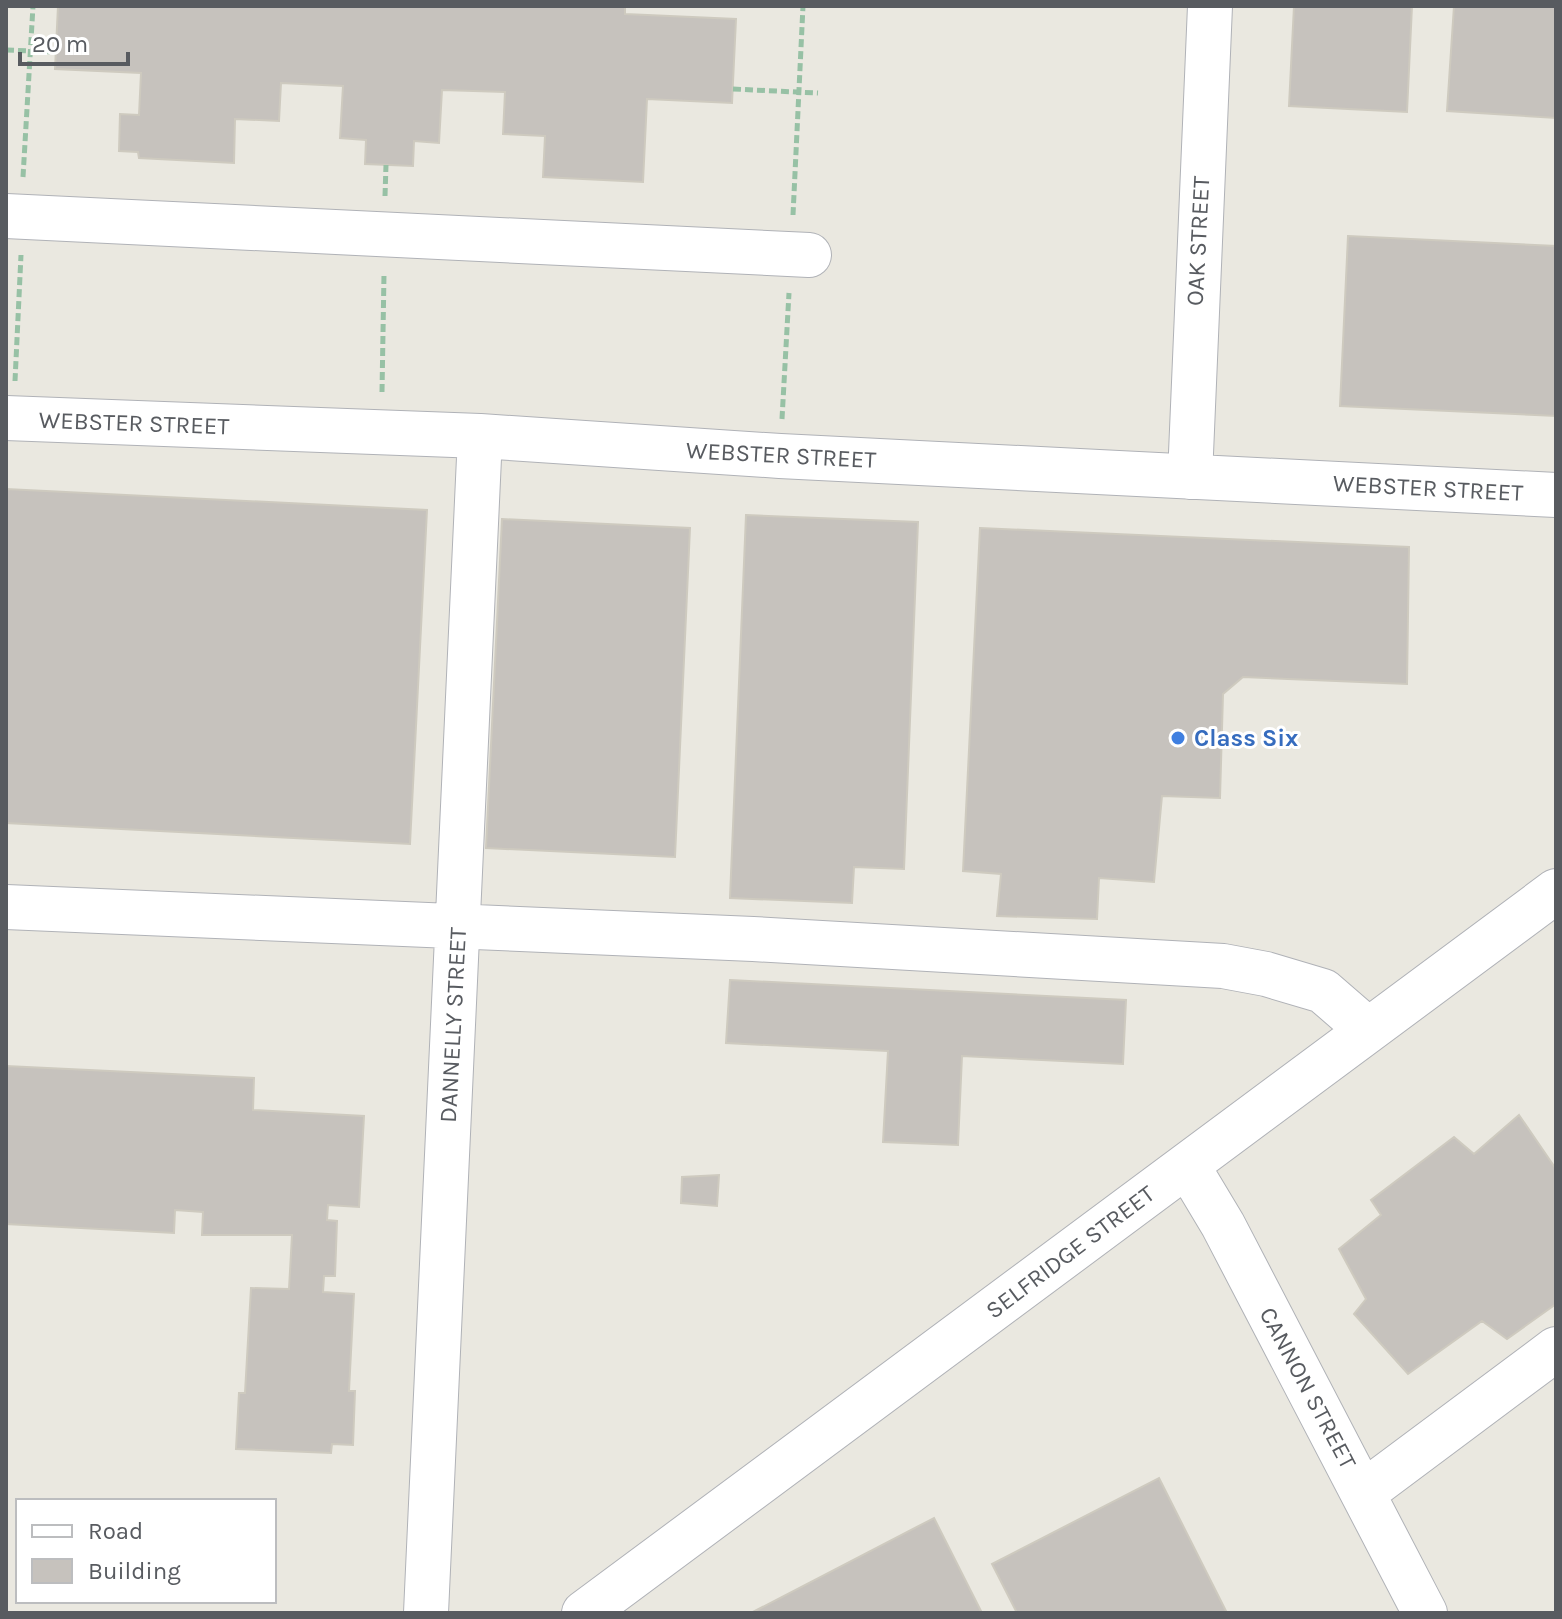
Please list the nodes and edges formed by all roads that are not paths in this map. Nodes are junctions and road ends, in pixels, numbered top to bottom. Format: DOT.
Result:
graph roads {
  1 [pos="1210,6"];
  2 [pos="14,217"];
  3 [pos="801,232"];
  4 [pos="10,418"];
  5 [pos="480,436"];
  6 [pos="1190,477"];
  7 [pos="1556,495"];
  8 [pos="1556,891"];
  9 [pos="6,907"];
  10 [pos="457,926"];
  11 [pos="1368,1030"];
  12 [pos="1187,1165"];
  13 [pos="1556,1349"];
  14 [pos="1363,1493"];
  15 [pos="426,1613"];
  16 [pos="584,1613"];
  17 [pos="1425,1613"];
  1 -- 6 [label="street, OAK STREET"];
  2 -- 3 [label="street"];
  4 -- 5 [label="street, WEBSTER STREET"];
  5 -- 6 [label="street, WEBSTER STREET"];
  5 -- 10 [label="street, DANNELLY STREET"];
  6 -- 7 [label="street, WEBSTER STREET"];
  8 -- 11 [label="street, SELFRIDGE STREET"];
  9 -- 10 [label="street"];
  10 -- 11 [label="street"];
  10 -- 15 [label="street, DANNELLY STREET"];
  11 -- 12 [label="street, SELFRIDGE STREET"];
  12 -- 14 [label="street, CANNON STREET"];
  12 -- 16 [label="street, SELFRIDGE STREET"];
  13 -- 14 [label="street"];
  14 -- 17 [label="street, CANNON STREET"];
}
